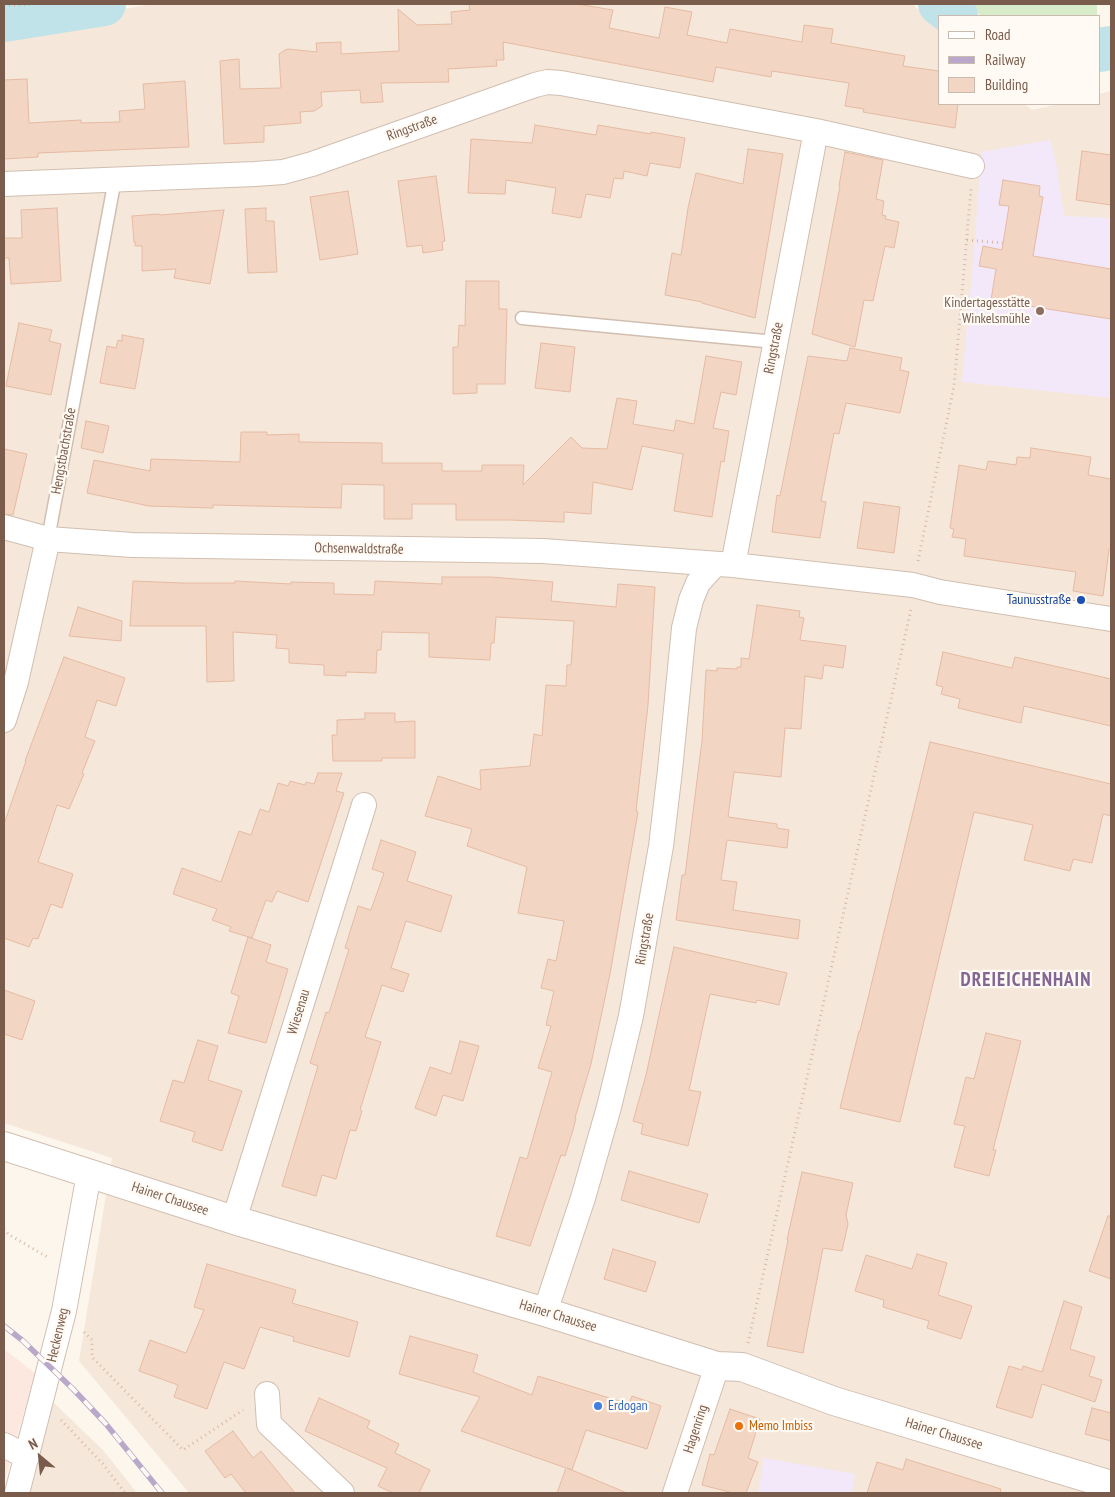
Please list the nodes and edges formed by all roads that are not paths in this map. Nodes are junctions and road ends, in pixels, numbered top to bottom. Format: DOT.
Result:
graph roads {
  1 [pos="816,131"];
  2 [pos="972,166"];
  3 [pos="115,179"];
  4 [pos="4,184"];
  5 [pos="522,318"];
  6 [pos="775,342"];
  7 [pos="4,527"];
  8 [pos="48,539"];
  9 [pos="724,564"];
  10 [pos="1111,619"];
  11 [pos="4,720"];
  12 [pos="364,805"];
  13 [pos="4,1146"];
  14 [pos="89,1174"];
  15 [pos="234,1220"];
  16 [pos="545,1312"];
  17 [pos="730,1366"];
  18 [pos="267,1394"];
  19 [pos="4,1445"];
  20 [pos="27,1456"];
  21 [pos="1111,1485"];
  22 [pos="17,1493"];
  23 [pos="342,1493"];
  24 [pos="675,1493"];
  1 -- 2 [label="street, Ringstraße"];
  1 -- 3 [label="street, Ringstraße"];
  1 -- 6 [label="street, Ringstraße"];
  3 -- 4 [label="street, Ringstraße"];
  3 -- 8 [label="lane, Hengstbachstraße"];
  5 -- 6 [label="lane"];
  6 -- 9 [label="street, Ringstraße"];
  7 -- 8 [label="street, Ochsenwaldstraße"];
  8 -- 9 [label="street, Ochsenwaldstraße"];
  8 -- 11 [label="street, Hengstbachstraße"];
  9 -- 10 [label="street"];
  9 -- 16 [label="street, Ringstraße"];
  12 -- 15 [label="street, Wiesenau"];
  13 -- 14 [label="street, Hainer Chaussee"];
  14 -- 15 [label="street, Hainer Chaussee"];
  14 -- 20 [label="street, Heckenweg"];
  15 -- 16 [label="street, Hainer Chaussee"];
  16 -- 17 [label="street, Hainer Chaussee"];
  17 -- 21 [label="street, Hainer Chaussee"];
  17 -- 24 [label="street, Hagenring"];
  18 -- 23 [label="street"];
  19 -- 20 [label="street"];
  20 -- 22 [label="street, Heckenweg"];
}
